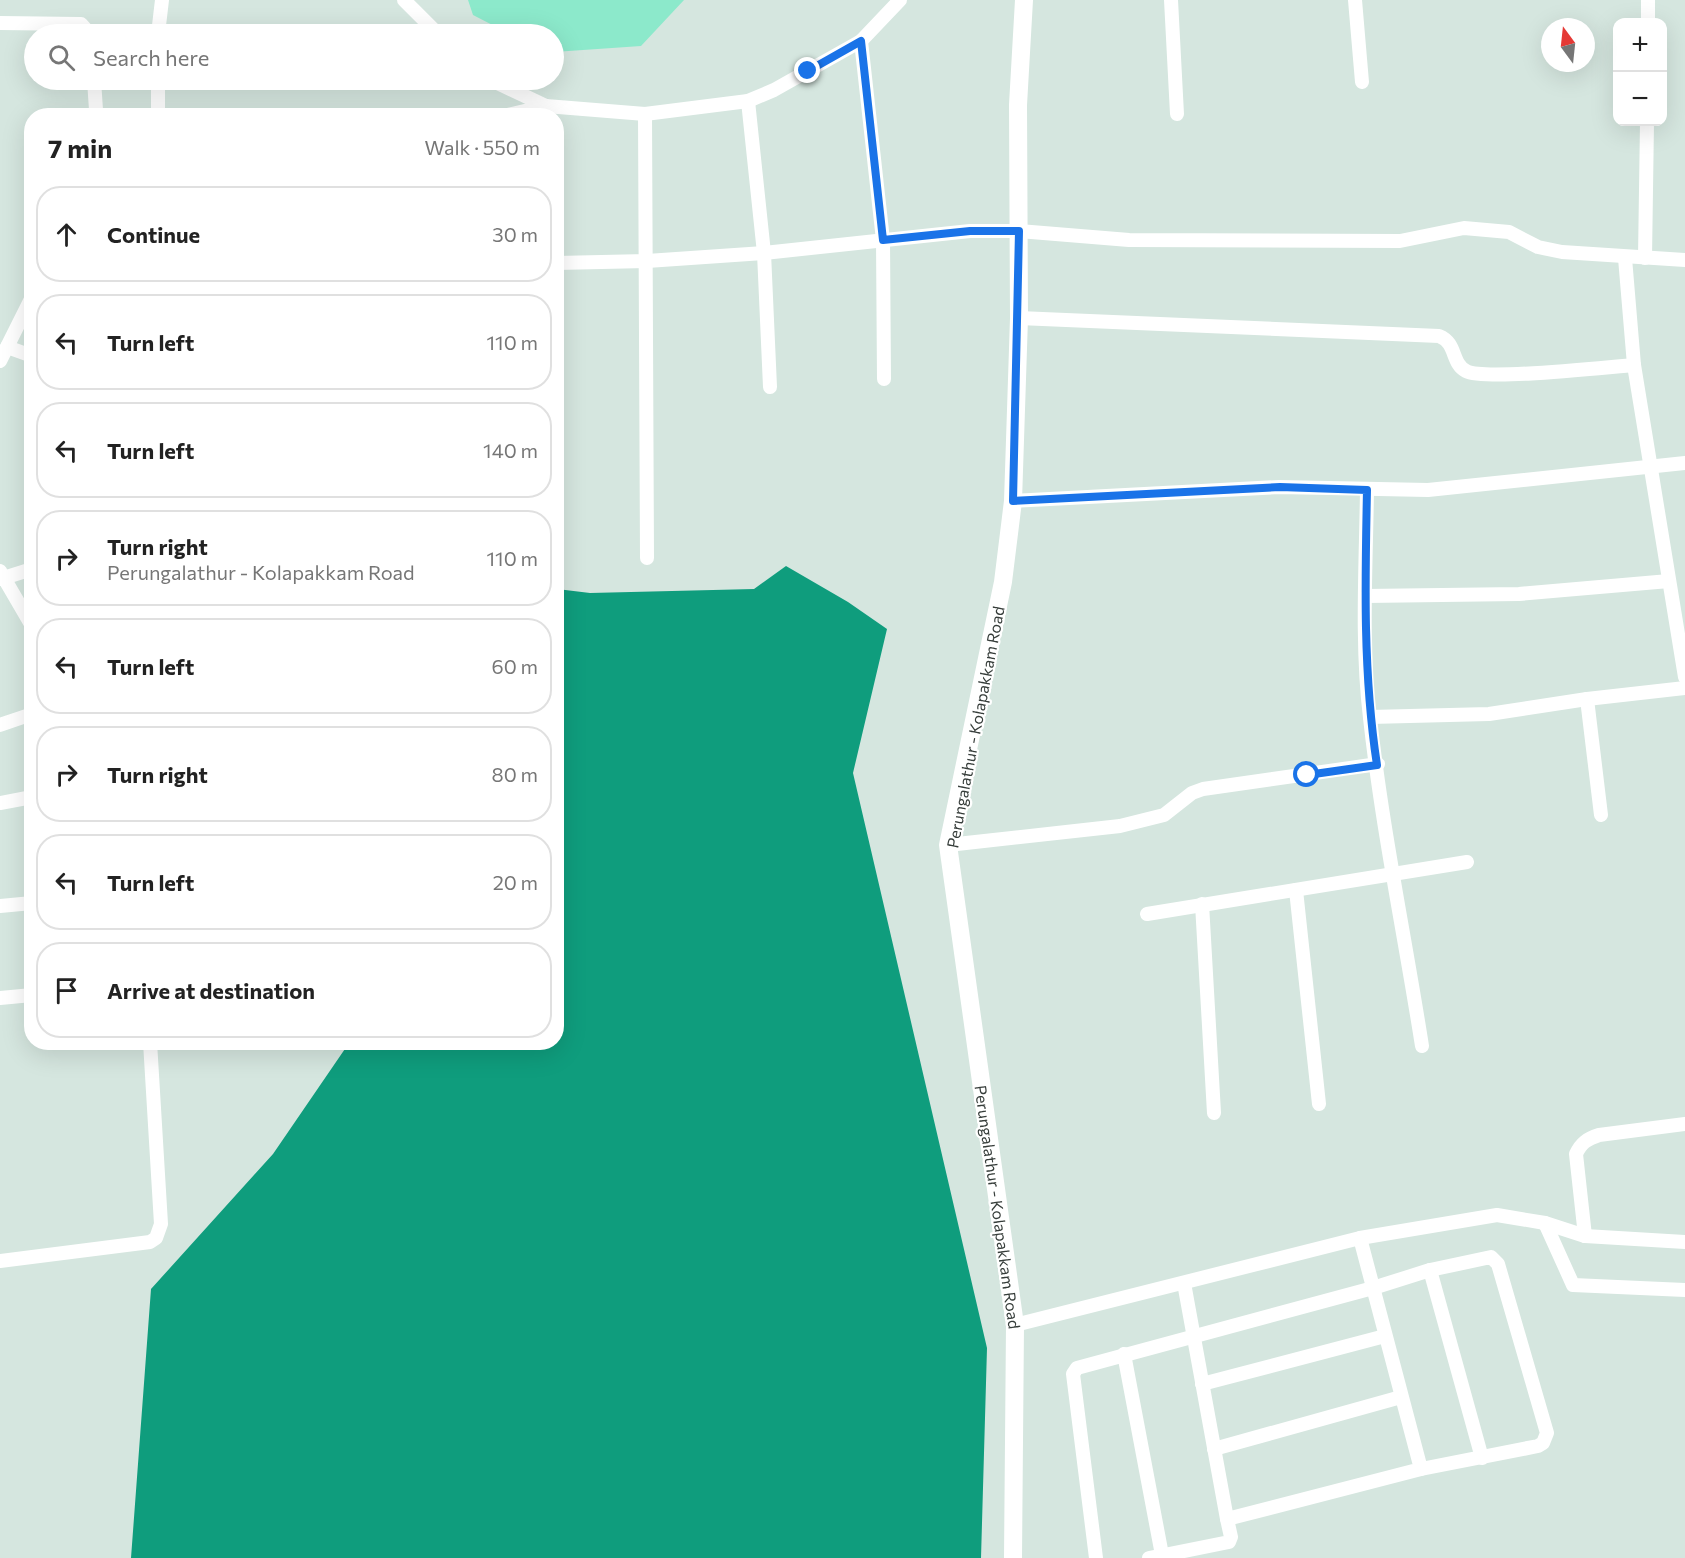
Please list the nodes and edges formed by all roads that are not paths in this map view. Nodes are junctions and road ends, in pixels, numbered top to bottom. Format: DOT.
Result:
graph roads {
  1 [pos="162,0"];
  2 [pos="404,0"];
  3 [pos="900,0"];
  4 [pos="1024,0"];
  5 [pos="1170,0"];
  6 [pos="1355,0"];
  7 [pos="1648,0"];
  8 [pos="1648,18"];
  9 [pos="0,23"];
  10 [pos="81,24"];
  11 [pos="159,24"];
  12 [pos="428,24"];
  13 [pos="861,41"];
  14 [pos="1362,82"];
  15 [pos="95,90"];
  16 [pos="158,90"];
  17 [pos="512,90"];
  18 [pos="748,101"];
  19 [pos="546,106"];
  20 [pos="96,108"];
  21 [pos="158,108"];
  22 [pos="537,108"];
  23 [pos="645,114"];
  24 [pos="1177,114"];
  25 [pos="1647,126"];
  26 [pos="1019,231"];
  27 [pos="883,240"];
  28 [pos="764,253"];
  29 [pos="1625,258"];
  30 [pos="1645,258"];
  31 [pos="1685,260"];
  32 [pos="647,261"];
  33 [pos="564,263"];
  34 [pos="24,313"];
  35 [pos="1019,318"];
  36 [pos="7,347"];
  37 [pos="24,353"];
  38 [pos="0,361"];
  39 [pos="1634,365"];
  40 [pos="884,379"];
  41 [pos="770,387"];
  42 [pos="1685,463"];
  43 [pos="1651,466"];
  44 [pos="1367,490"];
  45 [pos="1013,501"];
  46 [pos="647,558"];
  47 [pos="24,570"];
  48 [pos="1,576"];
  49 [pos="1669,581"];
  50 [pos="1365,596"];
  51 [pos="24,613"];
  52 [pos="1685,677"];
  53 [pos="1685,688"];
  54 [pos="1587,699"];
  55 [pos="24,717"];
  56 [pos="1370,717"];
  57 [pos="0,725"];
  58 [pos="1377,765"];
  59 [pos="24,798"];
  60 [pos="0,803"];
  61 [pos="1601,815"];
  62 [pos="948,845"];
  63 [pos="1467,862"];
  64 [pos="1392,876"];
  65 [pos="1296,890"];
  66 [pos="24,904"];
  67 [pos="1202,904"];
  68 [pos="0,906"];
  69 [pos="1147,914"];
  70 [pos="24,996"];
  71 [pos="0,998"];
  72 [pos="1422,1046"];
  73 [pos="151,1050"];
  74 [pos="1319,1104"];
  75 [pos="1214,1113"];
  76 [pos="1685,1124"];
  77 [pos="1545,1223"];
  78 [pos="1585,1236"];
  79 [pos="1360,1238"];
  80 [pos="1685,1242"];
  81 [pos="0,1261"];
  82 [pos="1430,1270"];
  83 [pos="1184,1283"];
  84 [pos="1372,1288"];
  85 [pos="1685,1290"];
  86 [pos="1015,1325"];
  87 [pos="1193,1335"];
  88 [pos="1385,1336"];
  89 [pos="1124,1354"];
  90 [pos="1202,1384"];
  91 [pos="1401,1397"];
  92 [pos="1214,1449"];
  93 [pos="1482,1458"];
  94 [pos="1421,1469"];
  95 [pos="1227,1519"];
  96 [pos="1156,1557"];
  97 [pos="1013,1558"];
  98 [pos="1096,1558"];
  1 -- 11 [label="street"];
  2 -- 12 [label="street"];
  3 -- 13 [label="street"];
  4 -- 26 [label="main road, Perungalathur - Kolapakkam Road"];
  5 -- 24 [label="street"];
  6 -- 14 [label="street"];
  7 -- 8 [label="street"];
  9 -- 10 [label="street"];
  13 -- 18 [label="street"];
  13 -- 27 [label="street"];
  15 -- 20 [label="street"];
  16 -- 21 [label="street"];
  17 -- 19 [label="street"];
  18 -- 23 [label="street"];
  18 -- 28 [label="street"];
  19 -- 22 [label="street"];
  19 -- 23 [label="street"];
  23 -- 32 [label="street"];
  25 -- 30 [label="street"];
  26 -- 27 [label="street"];
  26 -- 29 [label="street"];
  26 -- 35 [label="main road, Perungalathur - Kolapakkam Road"];
  27 -- 28 [label="street"];
  27 -- 40 [label="street"];
  28 -- 32 [label="street"];
  28 -- 41 [label="street"];
  29 -- 30 [label="street"];
  29 -- 39 [label="street"];
  30 -- 31 [label="street"];
  32 -- 33 [label="street"];
  32 -- 46 [label="street"];
  34 -- 36 [label="street"];
  35 -- 39 [label="street"];
  35 -- 45 [label="main road, Perungalathur - Kolapakkam Road"];
  36 -- 37 [label="street"];
  36 -- 38 [label="street"];
  39 -- 43 [label="street"];
  42 -- 43 [label="street"];
  43 -- 44 [label="street"];
  43 -- 49 [label="street"];
  44 -- 45 [label="street"];
  44 -- 50 [label="street"];
  45 -- 62 [label="main road, Perungalathur - Kolapakkam Road"];
  47 -- 48 [label="street"];
  48 -- 51 [label="street"];
  49 -- 50 [label="street"];
  49 -- 52 [label="street"];
  50 -- 56 [label="street"];
  53 -- 54 [label="street"];
  54 -- 56 [label="street"];
  54 -- 61 [label="street"];
  55 -- 57 [label="street"];
  56 -- 58 [label="street"];
  58 -- 62 [label="street"];
  58 -- 64 [label="street"];
  59 -- 60 [label="street"];
  62 -- 86 [label="main road, Perungalathur - Kolapakkam Road"];
  63 -- 64 [label="street"];
  64 -- 65 [label="street"];
  64 -- 72 [label="street"];
  65 -- 67 [label="street"];
  65 -- 74 [label="street"];
  66 -- 68 [label="street"];
  67 -- 69 [label="street"];
  67 -- 75 [label="street"];
  70 -- 71 [label="street"];
  73 -- 81 [label="street"];
  76 -- 78 [label="street"];
  77 -- 78 [label="street"];
  77 -- 79 [label="street"];
  77 -- 85 [label="street"];
  78 -- 80 [label="street"];
  79 -- 83 [label="street"];
  79 -- 84 [label="street"];
  82 -- 84 [label="street"];
  82 -- 93 [label="street"];
  82 -- 93 [label="street"];
  83 -- 86 [label="street"];
  83 -- 87 [label="street"];
  84 -- 87 [label="street"];
  84 -- 88 [label="street"];
  86 -- 97 [label="main road, Perungalathur - Kolapakkam Road"];
  87 -- 89 [label="street"];
  87 -- 90 [label="street"];
  88 -- 90 [label="street"];
  88 -- 91 [label="street"];
  89 -- 96 [label="street"];
  89 -- 98 [label="street"];
  90 -- 92 [label="street"];
  91 -- 92 [label="street"];
  91 -- 94 [label="street"];
  92 -- 95 [label="street"];
  93 -- 94 [label="street"];
  94 -- 95 [label="street"];
  95 -- 96 [label="street"];
}
